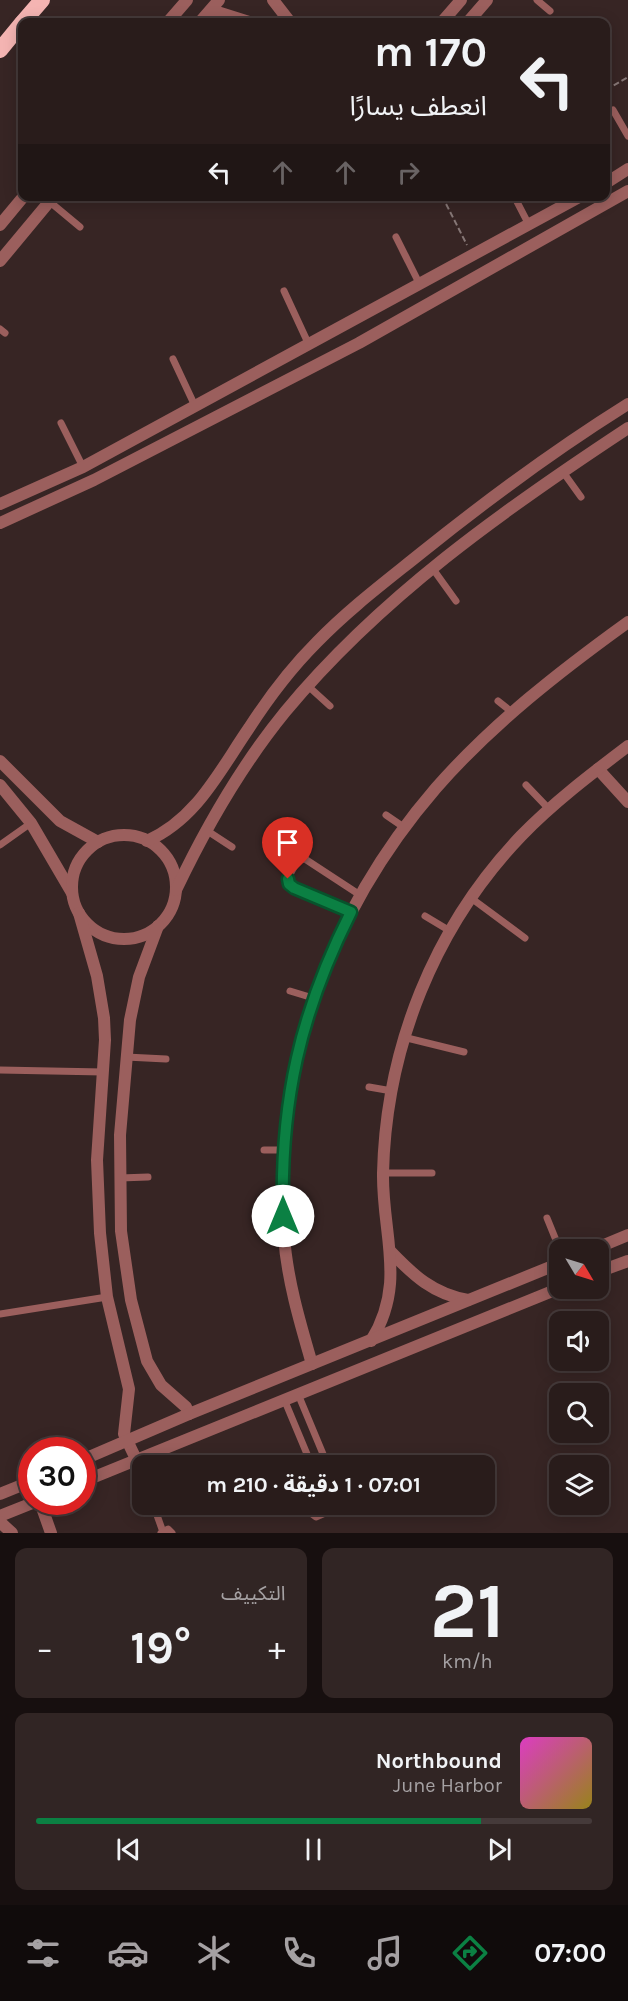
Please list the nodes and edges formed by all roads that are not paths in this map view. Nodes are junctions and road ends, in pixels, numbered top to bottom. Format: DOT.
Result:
graph roads {
  1 [pos="42,0"];
  2 [pos="187,0"];
  3 [pos="219,0"];
  4 [pos="273,0"];
  5 [pos="487,0"];
  6 [pos="537,0"];
  7 [pos="458,1"];
  8 [pos="211,10"];
  9 [pos="550,11"];
  10 [pos="27,18"];
  11 [pos="171,18"];
  12 [pos="204,18"];
  13 [pos="236,18"];
  14 [pos="287,18"];
  15 [pos="445,18"];
  16 [pos="471,18"];
  17 [pos="18,29"];
  18 [pos="0,50"];
  19 [pos="613,110"];
  20 [pos="628,136"];
  21 [pos="628,169"];
  22 [pos="610,180"];
  23 [pos="628,191"];
  24 [pos="20,201"];
  25 [pos="50,201"];
  26 [pos="54,201"];
  27 [pos="517,201"];
  28 [pos="572,201"];
  29 [pos="0,225"];
  30 [pos="529,225"];
  31 [pos="80,227"];
  32 [pos="396,237"];
  33 [pos="469,258"];
  34 [pos="0,261"];
  35 [pos="475,278"];
  36 [pos="420,285"];
  37 [pos="284,291"];
  38 [pos="309,345"];
  39 [pos="173,359"];
  40 [pos="628,404"];
  41 [pos="195,406"];
  42 [pos="61,423"];
  43 [pos="628,428"];
  44 [pos="83,467"];
  45 [pos="563,472"];
  46 [pos="581,497"];
  47 [pos="0,504"];
  48 [pos="0,523"];
  49 [pos="433,569"];
  50 [pos="456,601"];
  51 [pos="628,622"];
  52 [pos="308,686"];
  53 [pos="498,701"];
  54 [pos="330,706"];
  55 [pos="513,713"];
  56 [pos="628,746"];
  57 [pos="0,761"];
  58 [pos="598,769"];
  59 [pos="0,785"];
  60 [pos="526,785"];
  61 [pos="628,802"];
  62 [pos="549,809"];
  63 [pos="386,815"];
  64 [pos="31,823"];
  65 [pos="405,828"];
  66 [pos="206,830"];
  67 [pos="147,840"];
  68 [pos="98,842"];
  69 [pos="0,845"];
  70 [pos="232,847"];
  71 [pos="176,890"];
  72 [pos="73,894"];
  73 [pos="360,895"];
  74 [pos="471,898"];
  75 [pos="351,912"];
  76 [pos="79,913"];
  77 [pos="425,916"];
  78 [pos="158,926"];
  79 [pos="450,931"];
  80 [pos="525,938"];
  81 [pos="290,991"];
  82 [pos="313,998"];
  83 [pos="403,1037"];
  84 [pos="464,1052"];
  85 [pos="126,1057"];
  86 [pos="166,1059"];
  87 [pos="0,1070"];
  88 [pos="104,1072"];
  89 [pos="369,1088"];
  90 [pos="392,1091"];
  91 [pos="264,1150"];
  92 [pos="285,1150"];
  93 [pos="383,1173"];
  94 [pos="432,1173"];
  95 [pos="148,1177"];
  96 [pos="120,1178"];
  97 [pos="547,1218"];
  98 [pos="628,1235"];
  99 [pos="556,1239"];
  100 [pos="609,1243"];
  101 [pos="390,1251"];
  102 [pos="628,1261"];
  103 [pos="549,1267"];
  104 [pos="609,1268"];
  105 [pos="549,1292"];
  106 [pos="107,1297"];
  107 [pos="469,1300"];
  108 [pos="0,1314"];
  109 [pos="371,1341"];
  110 [pos="312,1364"];
  111 [pos="298,1394"];
  112 [pos="284,1399"];
  113 [pos="189,1414"];
  114 [pos="129,1441"];
  115 [pos="96,1454"];
  116 [pos="134,1455"];
  117 [pos="146,1455"];
  118 [pos="307,1455"];
  119 [pos="323,1455"];
  120 [pos="132,1461"];
  121 [pos="96,1476"];
  122 [pos="18,1486"];
  123 [pos="0,1494"];
  124 [pos="18,1509"];
  125 [pos="45,1515"];
  126 [pos="157,1515"];
  127 [pos="0,1516"];
  128 [pos="0,1522"];
  129 [pos="162,1532"];
  130 [pos="12,1533"];
  131 [pos="51,1533"];
  132 [pos="172,1533"];
  1 -- 10 [label="highway"];
  2 -- 11 [label="street"];
  3 -- 8 [label="street"];
  4 -- 14 [label="street"];
  5 -- 16 [label="street"];
  6 -- 9 [label="lane"];
  7 -- 15 [label="street"];
  8 -- 12 [label="street"];
  8 -- 13 [label="street"];
  17 -- 18 [label="highway"];
  19 -- 20 [label="lane"];
  21 -- 22 [label="street"];
  23 -- 35 [label="street"];
  24 -- 29 [label="street"];
  25 -- 34 [label="street"];
  26 -- 31 [label="lane"];
  27 -- 30 [label="lane"];
  28 -- 30 [label="street"];
  30 -- 33 [label="street"];
  32 -- 36 [label="lane"];
  33 -- 35 [label="street"];
  33 -- 36 [label="street"];
  35 -- 48 [label="street"];
  36 -- 38 [label="street"];
  37 -- 38 [label="lane"];
  38 -- 41 [label="street"];
  39 -- 41 [label="lane"];
  40 -- 67 [label="street"];
  41 -- 44 [label="street"];
  42 -- 44 [label="lane"];
  43 -- 45 [label="street"];
  44 -- 47 [label="street"];
  45 -- 46 [label="lane"];
  45 -- 49 [label="street"];
  49 -- 50 [label="lane"];
  49 -- 52 [label="street"];
  51 -- 55 [label="street"];
  52 -- 54 [label="lane"];
  52 -- 66 [label="street"];
  53 -- 55 [label="lane"];
  55 -- 65 [label="street"];
  56 -- 58 [label="street"];
  57 -- 68 [label="street"];
  58 -- 61 [label="street"];
  58 -- 62 [label="street"];
  59 -- 64 [label="street"];
  60 -- 62 [label="lane"];
  62 -- 74 [label="street"];
  63 -- 65 [label="lane"];
  64 -- 69 [label="lane"];
  64 -- 72 [label="street"];
  65 -- 73 [label="street"];
  66 -- 70 [label="lane"];
  66 -- 71 [label="street"];
  67 -- 68 [label="street"];
  67 -- 71 [label="street"];
  68 -- 72 [label="street"];
  71 -- 78 [label="street"];
  72 -- 76 [label="street"];
  73 -- 75 [label="street"];
  73 -- 75 [label="lane"];
  74 -- 79 [label="street"];
  74 -- 80 [label="lane"];
  75 -- 82 [label="street"];
  76 -- 78 [label="street"];
  76 -- 88 [label="street"];
  77 -- 79 [label="lane"];
  78 -- 85 [label="street"];
  79 -- 83 [label="street"];
  81 -- 82 [label="lane"];
  82 -- 92 [label="street"];
  83 -- 84 [label="lane"];
  83 -- 90 [label="street"];
  85 -- 86 [label="lane"];
  85 -- 96 [label="street"];
  87 -- 88 [label="lane"];
  88 -- 106 [label="street"];
  89 -- 90 [label="lane"];
  90 -- 93 [label="street"];
  91 -- 92 [label="lane"];
  92 -- 110 [label="street"];
  93 -- 94 [label="lane"];
  93 -- 101 [label="street"];
  95 -- 96 [label="lane"];
  96 -- 113 [label="street"];
  97 -- 99 [label="lane"];
  98 -- 100 [label="street"];
  101 -- 107 [label="street"];
  101 -- 109 [label="street"];
  102 -- 104 [label="street"];
  103 -- 107 [label="street"];
  105 -- 111 [label="street"];
  106 -- 108 [label="lane"];
  106 -- 114 [label="street"];
  107 -- 109 [label="street"];
  109 -- 110 [label="street"];
  110 -- 113 [label="street"];
  111 -- 112 [label="street"];
  111 -- 119 [label="lane"];
  112 -- 117 [label="street"];
  112 -- 118 [label="lane"];
  113 -- 114 [label="street"];
  114 -- 115 [label="street"];
  114 -- 116 [label="street"];
  120 -- 121 [label="street"];
  122 -- 123 [label="street"];
  124 -- 127 [label="street"];
  125 -- 131 [label="street"];
  126 -- 129 [label="lane"];
  128 -- 130 [label="street"];
  129 -- 132 [label="lane"];
}
